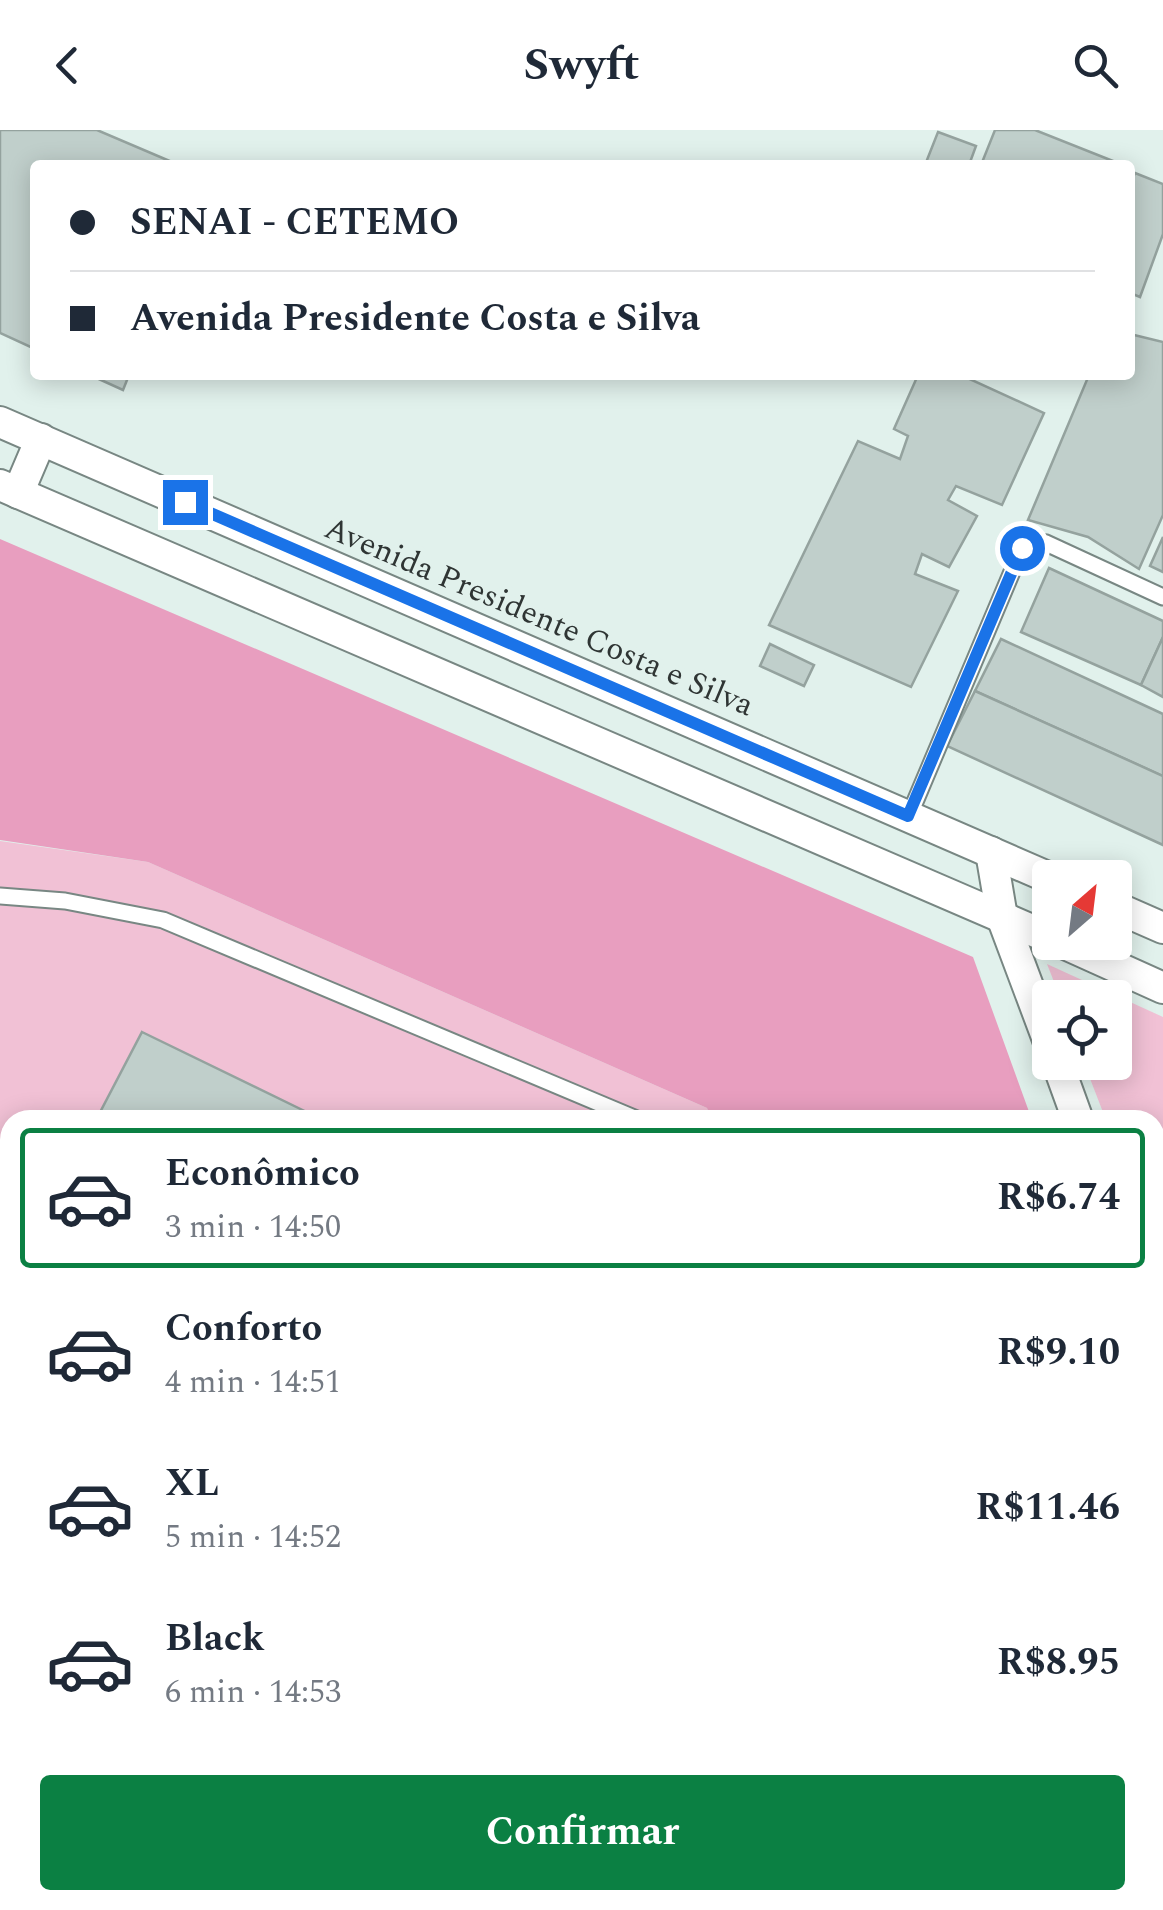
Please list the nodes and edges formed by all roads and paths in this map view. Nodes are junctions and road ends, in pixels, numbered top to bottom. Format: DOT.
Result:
graph roads {
  1 [pos="0,422"];
  2 [pos="40,439"];
  3 [pos="9,489"];
  4 [pos="1163,597"];
  5 [pos="908,816"];
  6 [pos="991,852"];
  7 [pos="1032,870"];
  8 [pos="0,896"];
  9 [pos="1132,914"];
  10 [pos="1002,917"];
  11 [pos="1163,928"];
  12 [pos="1032,930"];
  13 [pos="1100,960"];
  14 [pos="1163,988"];
  15 [pos="1032,997"];
  16 [pos="1064,1080"];
  17 [pos="614,1110"];
  18 [pos="1074,1110"];
  1 -- 2 [label="street, Avenida Presidente Costa e Silva"];
  2 -- 3 [label="street"];
  2 -- 5 [label="street, Avenida Presidente Costa e Silva"];
  3 -- 10 [label="street"];
  4 -- 5 [label="lane"];
  5 -- 6 [label="street, Avenida Presidente Costa e Silva"];
  6 -- 7 [label="street, Avenida Presidente Costa e Silva"];
  6 -- 10 [label="street"];
  8 -- 17 [label="lane"];
  9 -- 11 [label="street"];
  10 -- 12 [label="street"];
  10 -- 15 [label="street"];
  13 -- 14 [label="street"];
  16 -- 18 [label="street"];
}
